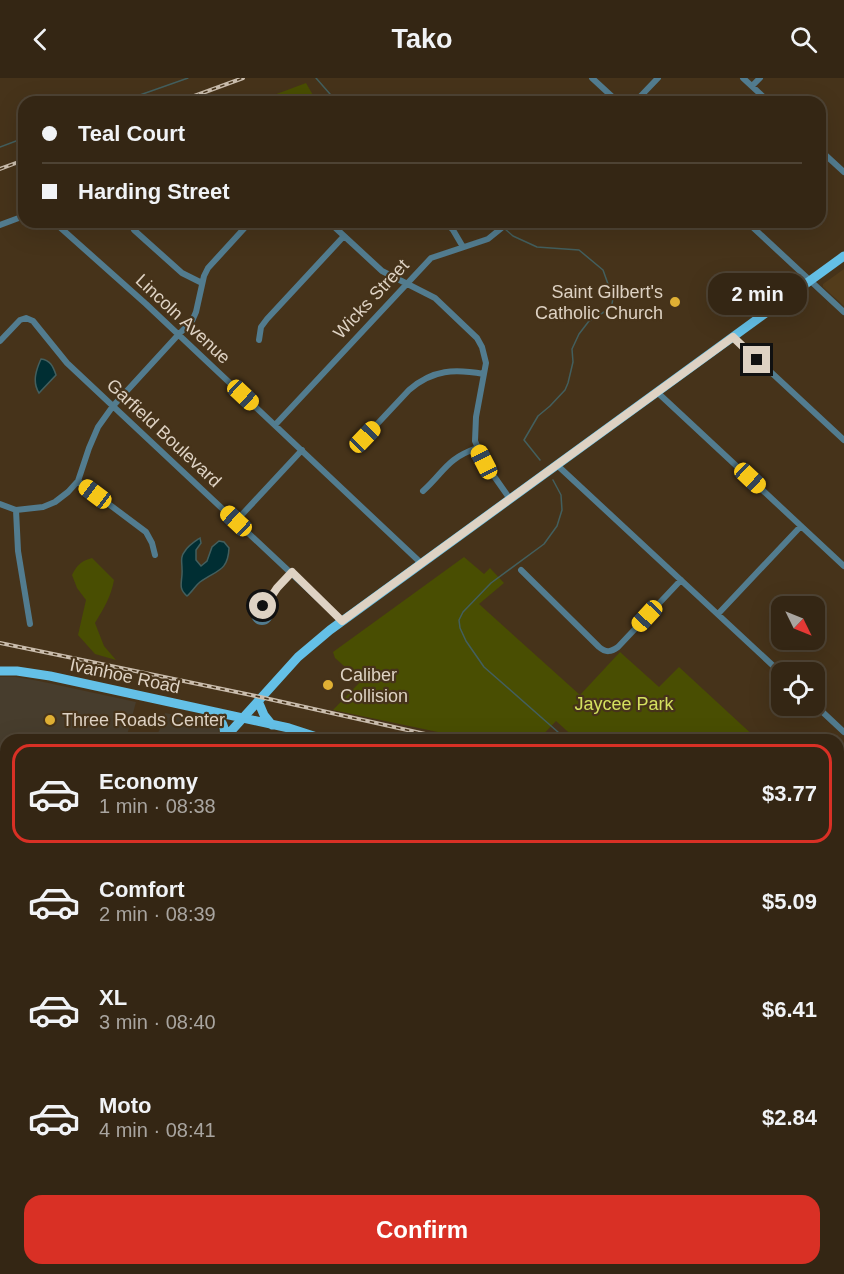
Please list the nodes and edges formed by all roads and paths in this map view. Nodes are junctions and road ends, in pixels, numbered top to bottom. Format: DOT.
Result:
graph roads {
  1 [pos="592,78"];
  2 [pos="658,78"];
  3 [pos="743,78"];
  4 [pos="760,78"];
  5 [pos="752,86"];
  6 [pos="612,96"];
  7 [pos="641,96"];
  8 [pos="763,96"];
  9 [pos="826,156"];
  10 [pos="844,172"];
  11 [pos="18,218"];
  12 [pos="0,225"];
  13 [pos="61,228"];
  14 [pos="133,228"];
  15 [pos="245,228"];
  16 [pos="335,228"];
  17 [pos="451,228"];
  18 [pos="502,228"];
  19 [pos="753,228"];
  20 [pos="344,236"];
  21 [pos="463,247"];
  22 [pos="844,256"];
  23 [pos="810,281"];
  24 [pos="202,283"];
  25 [pos="406,284"];
  26 [pos="844,312"];
  27 [pos="178,335"];
  28 [pos="733,337"];
  29 [pos="259,340"];
  30 [pos="0,341"];
  31 [pos="484,374"];
  32 [pos="657,392"];
  33 [pos="113,406"];
  34 [pos="275,425"];
  35 [pos="365,437"];
  36 [pos="844,440"];
  37 [pos="477,448"];
  38 [pos="302,450"];
  39 [pos="557,465"];
  40 [pos="78,481"];
  41 [pos="423,491"];
  42 [pos="510,499"];
  43 [pos="0,504"];
  44 [pos="16,510"];
  45 [pos="236,521"];
  46 [pos="801,526"];
  47 [pos="155,555"];
  48 [pos="422,563"];
  49 [pos="844,567"];
  50 [pos="521,570"];
  51 [pos="292,572"];
  52 [pos="681,580"];
  53 [pos="265,606"];
  54 [pos="718,614"];
  55 [pos="342,621"];
  56 [pos="30,624"];
  57 [pos="771,664"];
  58 [pos="0,671"];
  59 [pos="258,701"];
  60 [pos="211,711"];
  61 [pos="825,714"];
  62 [pos="242,718"];
  63 [pos="272,725"];
  64 [pos="844,732"];
  65 [pos="225,734"];
  66 [pos="228,734"];
  67 [pos="304,734"];
  1 -- 6 [label="street"];
  2 -- 7 [label="street"];
  3 -- 5 [label="street"];
  4 -- 5 [label="street"];
  5 -- 8 [label="street"];
  9 -- 10 [label="street"];
  11 -- 12 [label="street"];
  13 -- 27 [label="street, Lincoln Avenue"];
  14 -- 24 [label="street"];
  15 -- 24 [label="street"];
  16 -- 20 [label="street"];
  17 -- 21 [label="street"];
  18 -- 21 [label="street, Wicks Street"];
  19 -- 23 [label="street"];
  20 -- 25 [label="street"];
  20 -- 29 [label="street"];
  21 -- 25 [label="street, Wicks Street"];
  22 -- 23 [label="main road"];
  23 -- 26 [label="street"];
  23 -- 28 [label="main road"];
  24 -- 27 [label="street"];
  25 -- 31 [label="street"];
  25 -- 34 [label="street, Wicks Street"];
  27 -- 33 [label="street"];
  27 -- 34 [label="street, Lincoln Avenue"];
  28 -- 32 [label="main road"];
  28 -- 36 [label="street"];
  30 -- 33 [label="street, Garfield Boulevard"];
  31 -- 35 [label="street"];
  31 -- 37 [label="street"];
  32 -- 39 [label="main road"];
  32 -- 46 [label="street"];
  33 -- 40 [label="street"];
  33 -- 45 [label="street, Garfield Boulevard"];
  34 -- 38 [label="street, Lincoln Avenue"];
  37 -- 41 [label="street"];
  37 -- 42 [label="street"];
  38 -- 45 [label="street"];
  38 -- 48 [label="street, Lincoln Avenue"];
  39 -- 42 [label="main road"];
  39 -- 52 [label="street"];
  40 -- 44 [label="street"];
  40 -- 47 [label="street"];
  42 -- 48 [label="main road"];
  43 -- 44 [label="street"];
  44 -- 56 [label="street"];
  45 -- 51 [label="street, Garfield Boulevard"];
  46 -- 49 [label="street"];
  46 -- 54 [label="street"];
  48 -- 55 [label="main road"];
  50 -- 52 [label="street"];
  51 -- 53 [label="street"];
  51 -- 55 [label="street, Garfield Boulevard"];
  52 -- 54 [label="street"];
  54 -- 57 [label="street"];
  55 -- 59 [label="main road"];
  58 -- 60 [label="main road, Ivanhoe Road"];
  59 -- 62 [label="main road"];
  59 -- 63 [label="main road"];
  60 -- 62 [label="main road, Ivanhoe Road"];
  60 -- 65 [label="main road"];
  61 -- 64 [label="street"];
  62 -- 63 [label="main road, Ivanhoe Road"];
  62 -- 66 [label="main road"];
  63 -- 67 [label="main road, Ivanhoe Road"];
}
